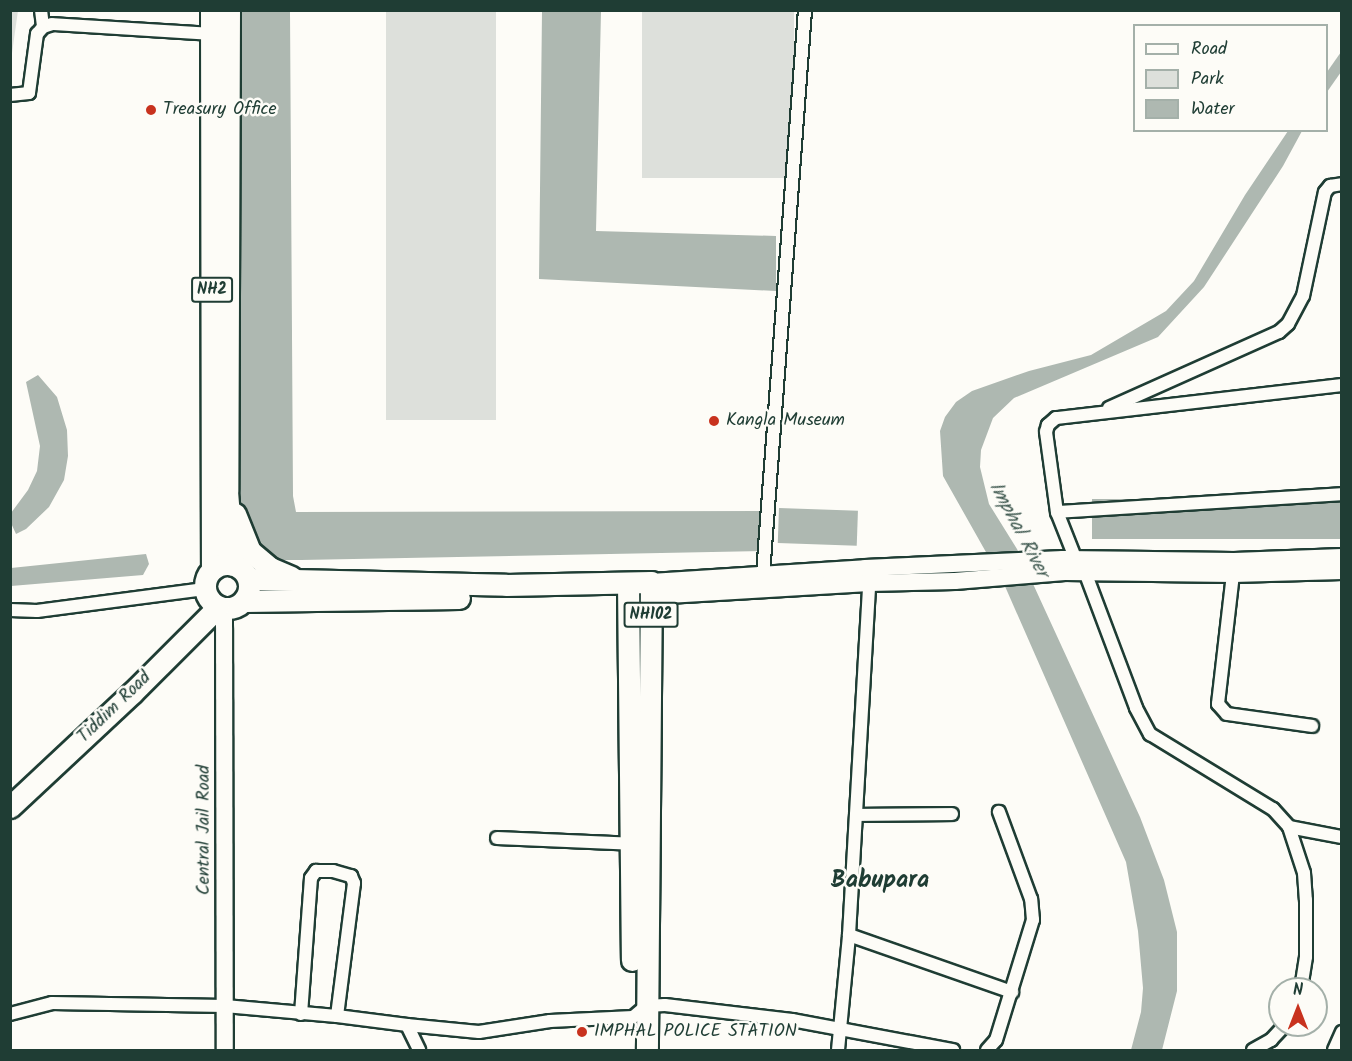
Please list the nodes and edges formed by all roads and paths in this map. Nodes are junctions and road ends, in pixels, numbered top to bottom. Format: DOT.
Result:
graph roads {
  1 [pos="41,10"];
  2 [pos="211,10"];
  3 [pos="229,10"];
  4 [pos="805,10"];
  5 [pos="42,27"];
  6 [pos="211,34"];
  7 [pos="10,95"];
  8 [pos="1341,184"];
  9 [pos="1341,385"];
  10 [pos="1097,413"];
  11 [pos="227,491"];
  12 [pos="1341,494"];
  13 [pos="1057,512"];
  14 [pos="1341,557"];
  15 [pos="1072,566"];
  16 [pos="1341,571"];
  17 [pos="956,573"];
  18 [pos="763,574"];
  19 [pos="1233,574"];
  20 [pos="249,579"];
  21 [pos="297,580"];
  22 [pos="869,583"];
  23 [pos="217,589"];
  24 [pos="651,589"];
  25 [pos="628,590"];
  26 [pos="245,601"];
  27 [pos="10,610"];
  28 [pos="1312,726"];
  29 [pos="641,740"];
  30 [pos="10,790"];
  31 [pos="10,807"];
  32 [pos="999,812"];
  33 [pos="952,814"];
  34 [pos="856,815"];
  35 [pos="1289,827"];
  36 [pos="1341,837"];
  37 [pos="497,838"];
  38 [pos="640,844"];
  39 [pos="849,935"];
  40 [pos="1302,977"];
  41 [pos="1012,992"];
  42 [pos="225,1006"];
  43 [pos="640,1011"];
  44 [pos="10,1014"];
  45 [pos="301,1014"];
  46 [pos="337,1016"];
  47 [pos="407,1026"];
  48 [pos="841,1030"];
  49 [pos="1341,1032"];
  50 [pos="1274,1037"];
  51 [pos="225,1050"];
  52 [pos="419,1050"];
  53 [pos="632,1050"];
  54 [pos="647,1050"];
  55 [pos="838,1050"];
  56 [pos="953,1050"];
  57 [pos="987,1050"];
  58 [pos="1253,1050"];
  59 [pos="1334,1050"];
  1 -- 5 [label="street"];
  2 -- 6 [label="highway, NH2"];
  3 -- 11 [label="highway, NH2"];
  4 -- 18 [label="street"];
  5 -- 6 [label="street"];
  5 -- 7 [label="street"];
  6 -- 23 [label="highway, NH2"];
  8 -- 10 [label="street"];
  9 -- 10 [label="street"];
  10 -- 13 [label="street"];
  11 -- 21 [label="highway"];
  11 -- 23 [label="highway, NH2"];
  12 -- 13 [label="street"];
  13 -- 15 [label="street"];
  14 -- 15 [label="street"];
  15 -- 17 [label="street"];
  15 -- 19 [label="street"];
  15 -- 35 [label="street"];
  16 -- 19 [label="street"];
  17 -- 18 [label="street"];
  17 -- 22 [label="street"];
  18 -- 24 [label="street"];
  19 -- 28 [label="street"];
  20 -- 21 [label="highway, NH102"];
  20 -- 23 [label="highway"];
  20 -- 26 [label="highway"];
  21 -- 25 [label="highway, NH102"];
  22 -- 24 [label="street"];
  22 -- 34 [label="street"];
  23 -- 26 [label="highway"];
  23 -- 27 [label="street"];
  23 -- 30 [label="highway"];
  23 -- 31 [label="highway, Tiddim Road"];
  23 -- 42 [label="street, Central Jail Road"];
  24 -- 25 [label="highway, NH102"];
  24 -- 29 [label="highway, NH102"];
  25 -- 26 [label="highway, NH102"];
  25 -- 29 [label="highway, NH102"];
  29 -- 38 [label="highway, NH102"];
  32 -- 41 [label="street"];
  33 -- 34 [label="street"];
  34 -- 39 [label="street"];
  35 -- 36 [label="street"];
  35 -- 40 [label="street"];
  37 -- 38 [label="street"];
  38 -- 43 [label="highway, NH102"];
  39 -- 41 [label="street"];
  39 -- 48 [label="street"];
  41 -- 57 [label="street"];
  42 -- 44 [label="street"];
  42 -- 45 [label="street"];
  42 -- 51 [label="street, Central Jail Road"];
  43 -- 47 [label="street"];
  43 -- 48 [label="street"];
  43 -- 53 [label="highway, NH102"];
  43 -- 54 [label="highway, NH102"];
  45 -- 46 [label="street"];
  45 -- 46 [label="street"];
  46 -- 47 [label="street"];
  47 -- 52 [label="street"];
  48 -- 55 [label="street"];
  48 -- 56 [label="street"];
  49 -- 59 [label="street"];
  50 -- 58 [label="street"];
}
